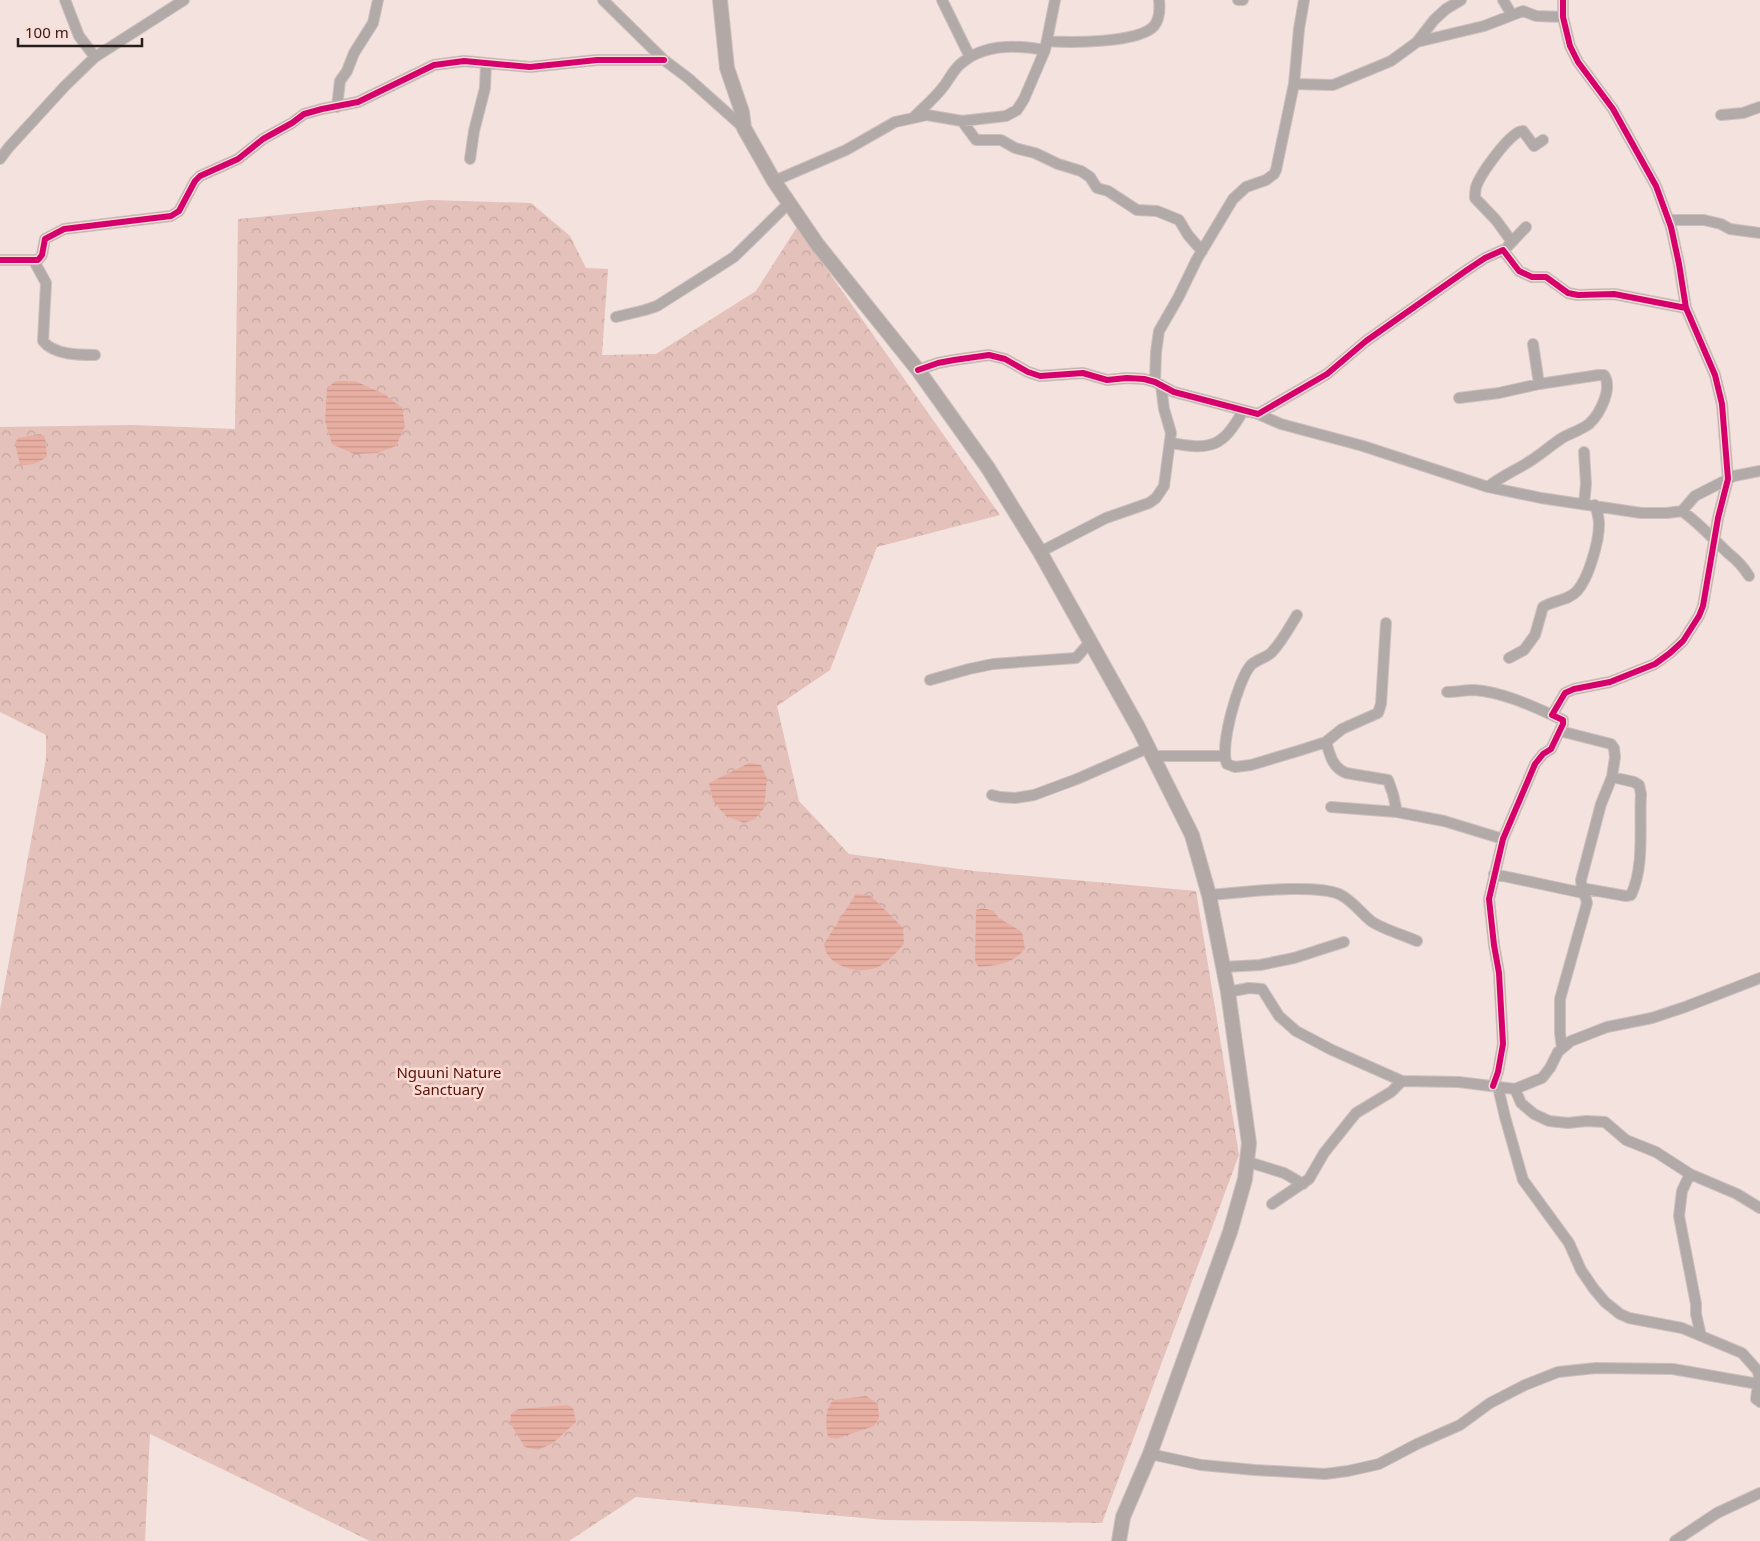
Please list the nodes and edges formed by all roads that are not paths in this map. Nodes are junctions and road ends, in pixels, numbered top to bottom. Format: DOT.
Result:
graph roads {
  1 [pos="65,0"];
  2 [pos="184,0"];
  3 [pos="378,0"];
  4 [pos="603,0"];
  5 [pos="720,0"];
  6 [pos="942,0"];
  7 [pos="1055,0"];
  8 [pos="1159,0"];
  9 [pos="1238,0"];
  10 [pos="1243,0"];
  11 [pos="1304,0"];
  12 [pos="1461,0"];
  13 [pos="1503,0"];
  14 [pos="1563,0"];
  15 [pos="1512,15"];
  16 [pos="1563,17"];
  17 [pos="1417,42"];
  18 [pos="1046,46"];
  19 [pos="970,56"];
  20 [pos="95,57"];
  21 [pos="664,60"];
  22 [pos="486,63"];
  23 [pos="1294,84"];
  24 [pos="337,107"];
  25 [pos="1760,107"];
  26 [pos="1722,115"];
  27 [pos="914,117"];
  28 [pos="962,121"];
  29 [pos="744,128"];
  30 [pos="1543,140"];
  31 [pos="0,159"];
  32 [pos="470,159"];
  33 [pos="774,181"];
  34 [pos="790,202"];
  35 [pos="1668,220"];
  36 [pos="1526,227"];
  37 [pos="1760,233"];
  38 [pos="1512,242"];
  39 [pos="1202,250"];
  40 [pos="1503,250"];
  41 [pos="0,260"];
  42 [pos="34,261"];
  43 [pos="1686,308"];
  44 [pos="616,317"];
  45 [pos="1533,344"];
  46 [pos="94,355"];
  47 [pos="918,370"];
  48 [pos="1158,384"];
  49 [pos="1539,384"];
  50 [pos="1459,398"];
  51 [pos="1243,411"];
  52 [pos="1258,414"];
  53 [pos="1171,443"];
  54 [pos="1584,452"];
  55 [pos="1760,471"];
  56 [pos="1728,479"];
  57 [pos="1488,487"];
  58 [pos="1584,504"];
  59 [pos="1595,505"];
  60 [pos="1682,511"];
  61 [pos="1714,538"];
  62 [pos="1040,552"];
  63 [pos="1749,576"];
  64 [pos="1297,615"];
  65 [pos="1386,623"];
  66 [pos="1091,641"];
  67 [pos="1509,658"];
  68 [pos="930,680"];
  69 [pos="1447,692"];
  70 [pos="1552,715"];
  71 [pos="1560,731"];
  72 [pos="1326,742"];
  73 [pos="1150,752"];
  74 [pos="1225,756"];
  75 [pos="1612,777"];
  76 [pos="992,795"];
  77 [pos="1331,807"];
  78 [pos="1397,812"];
  79 [pos="1503,839"];
  80 [pos="1494,874"];
  81 [pos="1582,890"];
  82 [pos="1208,895"];
  83 [pos="1417,941"];
  84 [pos="1344,942"];
  85 [pos="1223,967"];
  86 [pos="1760,978"];
  87 [pos="1228,992"];
  88 [pos="1562,1048"];
  89 [pos="1402,1081"];
  90 [pos="1496,1087"];
  91 [pos="1515,1089"];
  92 [pos="1248,1162"];
  93 [pos="1690,1174"];
  94 [pos="1302,1184"];
  95 [pos="1272,1204"];
  96 [pos="1760,1208"];
  97 [pos="1701,1336"];
  98 [pos="1758,1384"];
  99 [pos="1760,1402"];
  100 [pos="1150,1454"];
  101 [pos="1760,1493"];
  102 [pos="1119,1541"];
  103 [pos="1675,1541"];
  1 -- 20 [label="street"];
  2 -- 20 [label="street"];
  3 -- 24 [label="street"];
  4 -- 21 [label="street"];
  5 -- 29 [label="main road"];
  6 -- 19 [label="street"];
  7 -- 18 [label="street"];
  8 -- 18 [label="street"];
  9 -- 10 [label="street"];
  11 -- 23 [label="street"];
  12 -- 17 [label="street"];
  13 -- 15 [label="street"];
  14 -- 16 [label="street"];
  15 -- 16 [label="street"];
  15 -- 17 [label="street"];
  16 -- 35 [label="street"];
  17 -- 23 [label="street"];
  18 -- 19 [label="street"];
  18 -- 28 [label="street"];
  19 -- 27 [label="street"];
  20 -- 31 [label="street"];
  21 -- 22 [label="street"];
  21 -- 29 [label="street"];
  22 -- 24 [label="street"];
  22 -- 32 [label="street"];
  23 -- 39 [label="street"];
  24 -- 42 [label="street"];
  25 -- 26 [label="street"];
  27 -- 28 [label="street"];
  27 -- 33 [label="street"];
  28 -- 39 [label="street"];
  29 -- 33 [label="main road"];
  30 -- 38 [label="street"];
  33 -- 34 [label="main road"];
  34 -- 44 [label="street"];
  34 -- 47 [label="main road"];
  35 -- 37 [label="street"];
  35 -- 43 [label="street"];
  36 -- 38 [label="street"];
  38 -- 40 [label="street"];
  39 -- 48 [label="street"];
  40 -- 43 [label="street"];
  40 -- 52 [label="street"];
  41 -- 42 [label="street"];
  42 -- 46 [label="street"];
  43 -- 56 [label="street"];
  45 -- 49 [label="street"];
  47 -- 48 [label="street"];
  47 -- 62 [label="main road"];
  48 -- 51 [label="street"];
  48 -- 53 [label="street"];
  49 -- 50 [label="street"];
  49 -- 57 [label="street"];
  51 -- 52 [label="street"];
  51 -- 53 [label="street"];
  52 -- 57 [label="street"];
  53 -- 62 [label="street"];
  54 -- 58 [label="street"];
  55 -- 56 [label="street"];
  56 -- 60 [label="street"];
  56 -- 61 [label="street"];
  57 -- 58 [label="street"];
  58 -- 59 [label="street"];
  59 -- 60 [label="street"];
  59 -- 67 [label="street"];
  60 -- 61 [label="street"];
  61 -- 63 [label="street"];
  61 -- 70 [label="street"];
  62 -- 66 [label="main road"];
  64 -- 74 [label="street"];
  65 -- 72 [label="street"];
  66 -- 68 [label="street"];
  66 -- 73 [label="main road"];
  69 -- 70 [label="street"];
  70 -- 71 [label="street"];
  71 -- 75 [label="street"];
  71 -- 79 [label="street"];
  72 -- 74 [label="street"];
  72 -- 78 [label="street"];
  73 -- 74 [label="street"];
  73 -- 76 [label="street"];
  73 -- 82 [label="main road"];
  75 -- 81 [label="street"];
  75 -- 81 [label="street"];
  77 -- 78 [label="street"];
  78 -- 79 [label="street"];
  79 -- 80 [label="street"];
  80 -- 81 [label="street"];
  80 -- 90 [label="street"];
  81 -- 88 [label="street"];
  82 -- 83 [label="street"];
  82 -- 85 [label="main road"];
  84 -- 85 [label="street"];
  85 -- 87 [label="main road"];
  86 -- 88 [label="street"];
  87 -- 89 [label="street"];
  87 -- 92 [label="main road"];
  88 -- 91 [label="street"];
  89 -- 90 [label="street"];
  89 -- 94 [label="street"];
  90 -- 91 [label="street"];
  90 -- 97 [label="street"];
  91 -- 93 [label="street"];
  92 -- 94 [label="street"];
  92 -- 100 [label="main road"];
  93 -- 96 [label="street"];
  93 -- 97 [label="street"];
  94 -- 95 [label="street"];
  97 -- 98 [label="street"];
  98 -- 99 [label="street"];
  98 -- 100 [label="street"];
  100 -- 102 [label="main road"];
  101 -- 103 [label="street"];
}
